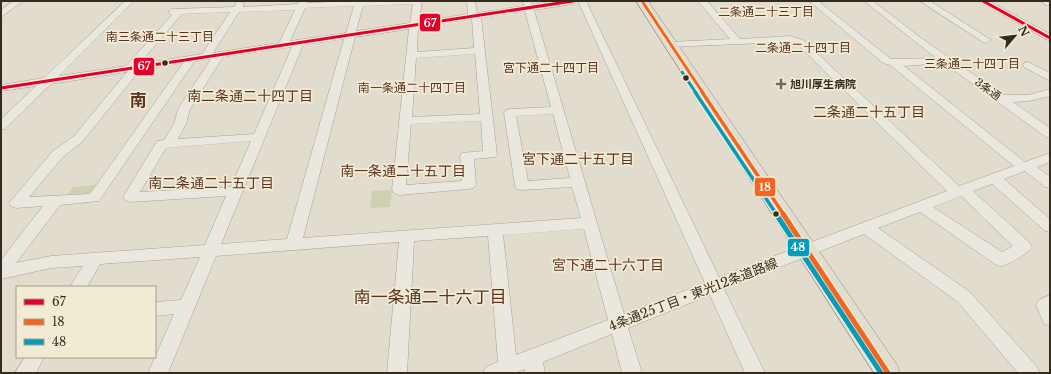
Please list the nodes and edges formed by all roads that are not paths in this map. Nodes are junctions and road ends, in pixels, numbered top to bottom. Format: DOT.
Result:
graph roads {
  1 [pos="19,1"];
  2 [pos="130,1"];
  3 [pos="182,1"];
  4 [pos="242,1"];
  5 [pos="413,1"];
  6 [pos="418,1"];
  7 [pos="471,1"];
  8 [pos="573,1"];
  9 [pos="582,1"];
  10 [pos="642,1"];
  11 [pos="702,1"];
  12 [pos="813,1"];
  13 [pos="868,1"];
  14 [pos="924,1"];
  15 [pos="983,1"];
  16 [pos="1045,1"];
  17 [pos="359,3"];
  18 [pos="1050,3"];
  19 [pos="528,4"];
  20 [pos="302,5"];
  21 [pos="237,9"];
  22 [pos="179,12"];
  23 [pos="1,14"];
  24 [pos="474,16"];
  25 [pos="414,25"];
  26 [pos="351,34"];
  27 [pos="1050,38"];
  28 [pos="986,40"];
  29 [pos="737,41"];
  30 [pos="299,43"];
  31 [pos="283,45"];
  32 [pos="671,45"];
  33 [pos="479,52"];
  34 [pos="219,55"];
  35 [pos="411,55"];
  36 [pos="205,57"];
  37 [pos="191,59"];
  38 [pos="947,60"];
  39 [pos="894,63"];
  40 [pos="1028,65"];
  41 [pos="134,68"];
  42 [pos="1050,78"];
  43 [pos="48,81"];
  44 [pos="1,88"];
  45 [pos="1050,92"];
  46 [pos="1001,99"];
  47 [pos="558,110"];
  48 [pos="486,117"];
  49 [pos="405,121"];
  50 [pos="1,126"];
  51 [pos="1050,134"];
  52 [pos="259,137"];
  53 [pos="169,143"];
  54 [pos="1050,157"];
  55 [pos="1025,166"];
  56 [pos="994,178"];
  57 [pos="578,182"];
  58 [pos="1050,184"];
  59 [pos="237,191"];
  60 [pos="960,191"];
  61 [pos="55,201"];
  62 [pos="921,206"];
  63 [pos="590,222"];
  64 [pos="866,227"];
  65 [pos="1050,227"];
  66 [pos="495,230"];
  67 [pos="407,236"];
  68 [pos="293,245"];
  69 [pos="806,250"];
  70 [pos="209,251"];
  71 [pos="95,259"];
  72 [pos="1,273"];
  73 [pos="715,285"];
  74 [pos="79,286"];
  75 [pos="1050,302"];
  76 [pos="186,306"];
  77 [pos="156,309"];
  78 [pos="1050,319"];
  79 [pos="618,323"];
  80 [pos="33,358"];
  81 [pos="534,365"];
  82 [pos="500,370"];
  83 [pos="25,373"];
  84 [pos="158,373"];
  85 [pos="397,373"];
  86 [pos="632,373"];
  87 [pos="755,373"];
  88 [pos="888,373"];
  89 [pos="1030,373"];
  1 -- 23 [label="street"];
  2 -- 43 [label="street"];
  3 -- 22 [label="street"];
  4 -- 21 [label="street"];
  5 -- 17 [label="street"];
  6 -- 25 [label="street"];
  7 -- 24 [label="street"];
  8 -- 19 [label="street"];
  9 -- 73 [label="street"];
  10 -- 32 [label="main road"];
  11 -- 29 [label="street"];
  12 -- 39 [label="street"];
  13 -- 38 [label="street, 3条通"];
  14 -- 28 [label="street"];
  15 -- 27 [label="street"];
  16 -- 18 [label="street"];
  17 -- 20 [label="street"];
  17 -- 26 [label="street"];
  19 -- 24 [label="street"];
  19 -- 47 [label="street"];
  20 -- 21 [label="street"];
  20 -- 31 [label="street"];
  21 -- 22 [label="street"];
  21 -- 36 [label="street"];
  22 -- 41 [label="street"];
  24 -- 25 [label="street"];
  24 -- 33 [label="street"];
  25 -- 26 [label="street"];
  25 -- 35 [label="street"];
  26 -- 30 [label="street"];
  26 -- 68 [label="street"];
  29 -- 32 [label="street"];
  29 -- 60 [label="street"];
  30 -- 31 [label="street"];
  30 -- 52 [label="street"];
  31 -- 34 [label="street"];
  32 -- 69 [label="main road"];
  33 -- 35 [label="street"];
  33 -- 48 [label="street"];
  34 -- 36 [label="street"];
  34 -- 53 [label="street"];
  35 -- 49 [label="street"];
  36 -- 37 [label="street"];
  37 -- 41 [label="street"];
  37 -- 61 [label="street"];
  38 -- 39 [label="street"];
  38 -- 46 [label="street, 3条通"];
  39 -- 55 [label="street"];
  40 -- 42 [label="street"];
  41 -- 43 [label="street"];
  41 -- 61 [label="street"];
  43 -- 44 [label="street"];
  43 -- 50 [label="street"];
  45 -- 46 [label="street"];
  46 -- 51 [label="street, 3条通"];
  47 -- 57 [label="street"];
  47 -- 57 [label="street"];
  48 -- 49 [label="street"];
  48 -- 49 [label="street"];
  52 -- 53 [label="street"];
  52 -- 59 [label="street"];
  53 -- 59 [label="street"];
  54 -- 55 [label="street, 4条通25丁目・東光12条道路線"];
  55 -- 56 [label="street, 4条通25丁目・東光12条道路線"];
  55 -- 58 [label="street"];
  56 -- 60 [label="street, 4条通25丁目・東光12条道路線"];
  56 -- 65 [label="street"];
  57 -- 63 [label="street"];
  59 -- 70 [label="street"];
  60 -- 62 [label="street, 4条通25丁目・東光12条道路線"];
  60 -- 62 [label="street"];
  61 -- 72 [label="street"];
  62 -- 64 [label="street, 4条通25丁目・東光12条道路線"];
  63 -- 66 [label="street"];
  63 -- 79 [label="street"];
  64 -- 69 [label="street, 4条通25丁目・東光12条道路線"];
  64 -- 89 [label="street"];
  66 -- 67 [label="street"];
  66 -- 82 [label="street"];
  67 -- 68 [label="street"];
  67 -- 85 [label="street"];
  68 -- 70 [label="street"];
  69 -- 73 [label="street, 4条通25丁目・東光12条道路線"];
  69 -- 88 [label="main road"];
  70 -- 71 [label="street"];
  70 -- 76 [label="street"];
  71 -- 72 [label="street"];
  71 -- 74 [label="street"];
  73 -- 79 [label="street, 4条通25丁目・東光12条道路線"];
  73 -- 87 [label="street"];
  75 -- 78 [label="street"];
  76 -- 77 [label="street"];
  76 -- 84 [label="street"];
  79 -- 81 [label="street, 4条通25丁目・東光12条道路線"];
  79 -- 86 [label="street"];
  80 -- 83 [label="street"];
  81 -- 82 [label="street, 4条通25丁目・東光12条道路線"];
}
